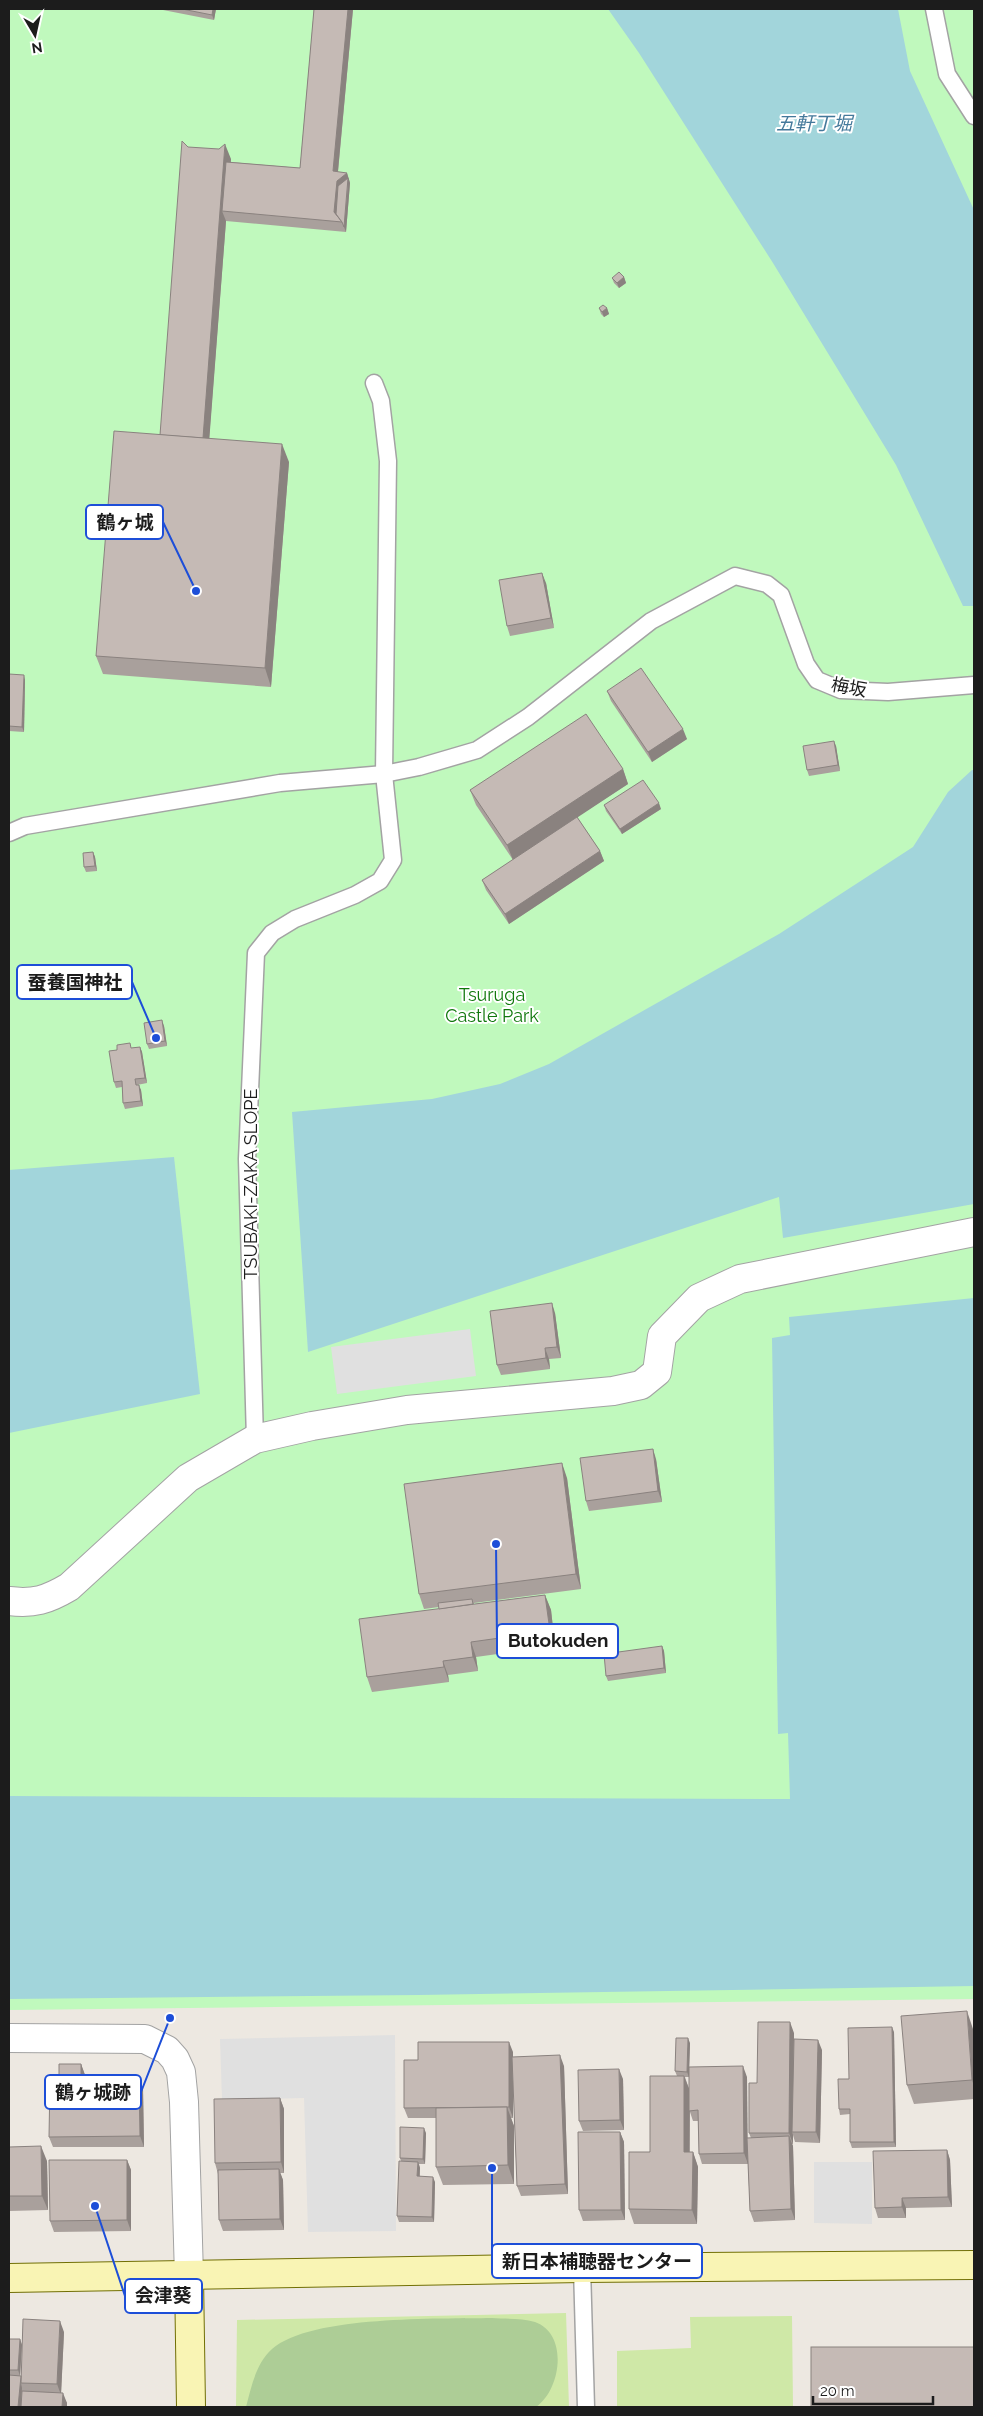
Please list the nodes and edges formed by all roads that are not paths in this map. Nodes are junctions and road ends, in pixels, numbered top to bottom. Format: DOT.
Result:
graph roads {
  1 [pos="934,9"];
  2 [pos="974,116"];
  3 [pos="374,383"];
  4 [pos="974,685"];
  5 [pos="384,774"];
  6 [pos="9,832"];
  7 [pos="974,1232"];
  8 [pos="255,1438"];
  9 [pos="9,1601"];
  10 [pos="9,2038"];
  11 [pos="974,2265"];
  12 [pos="582,2268"];
  13 [pos="189,2276"];
  14 [pos="9,2278"];
  15 [pos="191,2407"];
  16 [pos="586,2407"];
  1 -- 2 [label="lane"];
  3 -- 5 [label="lane, TSUBAKI-ZAKA SLOPE"];
  4 -- 5 [label="lane, 梅坂"];
  5 -- 6 [label="lane"];
  5 -- 8 [label="lane, TSUBAKI-ZAKA SLOPE"];
  7 -- 8 [label="street"];
  8 -- 9 [label="street"];
  10 -- 13 [label="street"];
  11 -- 12 [label="street"];
  12 -- 13 [label="street"];
  12 -- 16 [label="lane"];
  13 -- 14 [label="street"];
  13 -- 15 [label="street"];
}
